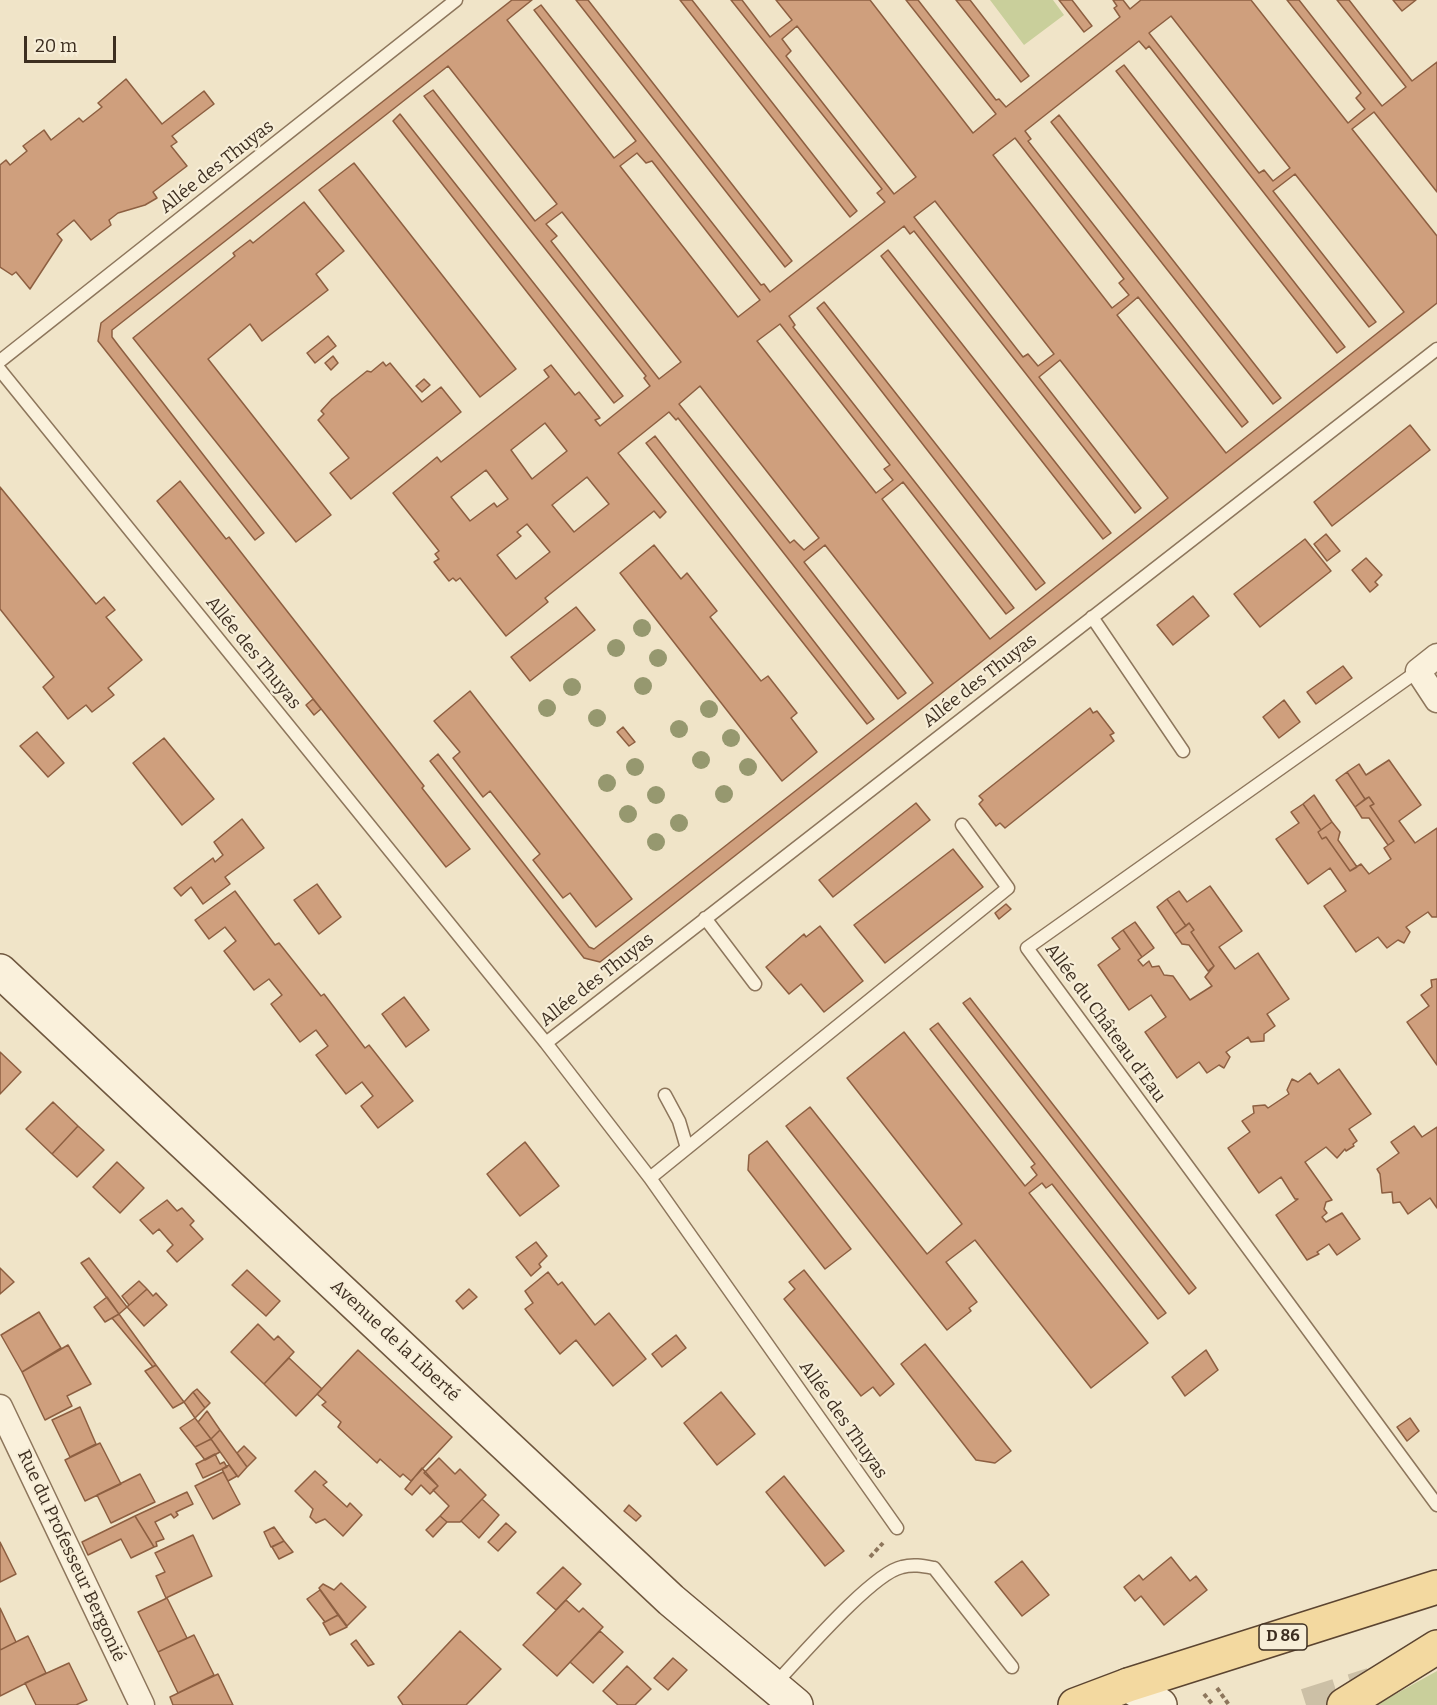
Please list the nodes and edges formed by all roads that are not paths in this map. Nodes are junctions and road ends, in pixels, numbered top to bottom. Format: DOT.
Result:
graph roads {
  1 [pos="456,0"];
  2 [pos="1437,349"];
  3 [pos="0,361"];
  4 [pos="0,370"];
  5 [pos="1092,617"];
  6 [pos="1427,663"];
  7 [pos="1437,700"];
  8 [pos="1183,751"];
  9 [pos="962,825"];
  10 [pos="705,918"];
  11 [pos="0,971"];
  12 [pos="755,984"];
  13 [pos="546,1043"];
  14 [pos="665,1095"];
  15 [pos="687,1148"];
  16 [pos="650,1178"];
  17 [pos="0,1407"];
  18 [pos="1437,1505"];
  19 [pos="897,1528"];
  20 [pos="1437,1587"];
  21 [pos="1437,1647"];
  22 [pos="1012,1667"];
  23 [pos="1128,1685"];
  24 [pos="785,1696"];
  25 [pos="141,1705"];
  26 [pos="1075,1705"];
  27 [pos="1160,1705"];
  28 [pos="1344,1705"];
  1 -- 3 [label="lane, Allée des Thuyas"];
  2 -- 5 [label="lane, Allée des Thuyas"];
  4 -- 13 [label="lane, Allée des Thuyas"];
  5 -- 8 [label="lane"];
  5 -- 10 [label="lane, Allée des Thuyas"];
  6 -- 7 [label="street"];
  6 -- 18 [label="lane, Allée du Château d'Eau"];
  9 -- 15 [label="lane"];
  10 -- 12 [label="lane"];
  10 -- 13 [label="lane, Allée des Thuyas"];
  11 -- 24 [label="main road, Avenue de la Liberté"];
  13 -- 16 [label="lane, Allée des Thuyas"];
  14 -- 15 [label="lane"];
  15 -- 16 [label="lane"];
  16 -- 19 [label="lane, Allée des Thuyas"];
  17 -- 25 [label="street, Rue du Professeur Bergonié"];
  20 -- 23 [label="main road, D 86"];
  21 -- 28 [label="main road"];
  22 -- 24 [label="lane"];
  23 -- 26 [label="main road, D 86"];
  23 -- 27 [label="main road"];
}
